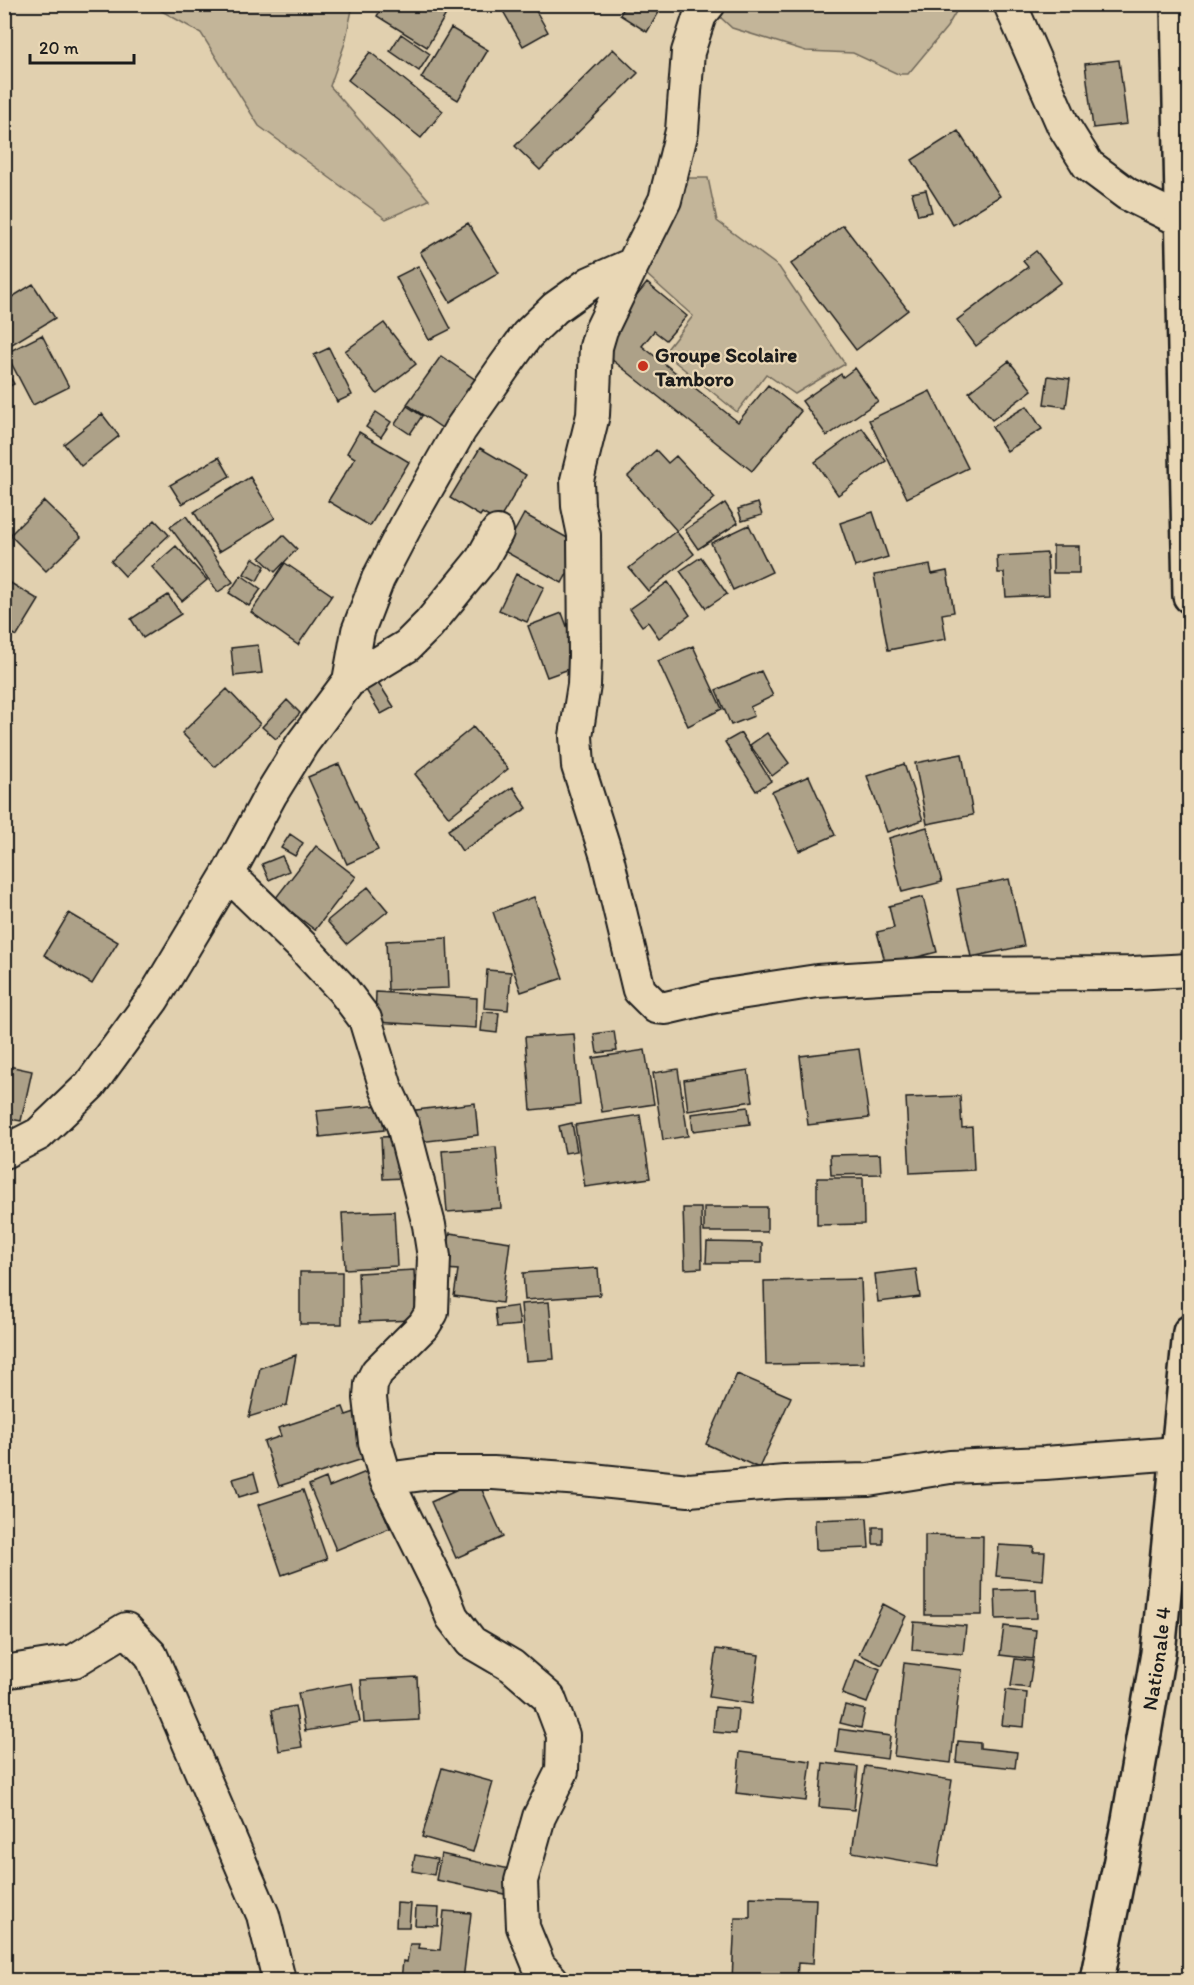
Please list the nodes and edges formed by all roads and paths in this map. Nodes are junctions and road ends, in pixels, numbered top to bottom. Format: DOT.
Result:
graph roads {
  1 [pos="709,4"];
  2 [pos="1010,4"];
  3 [pos="1178,4"];
  4 [pos="1182,221"];
  5 [pos="633,264"];
  6 [pos="496,532"];
  7 [pos="1190,596"];
  8 [pos="349,681"];
  9 [pos="228,874"];
  10 [pos="1190,970"];
  11 [pos="4,1152"];
  12 [pos="1190,1332"];
  13 [pos="1178,1453"];
  14 [pos="386,1479"];
  15 [pos="4,1672"];
  16 [pos="279,1980"];
  17 [pos="552,1980"];
  18 [pos="1097,1980"];
  1 -- 5 [label="street"];
  2 -- 4 [label="street"];
  3 -- 4 [label="highway"];
  4 -- 7 [label="highway"];
  5 -- 8 [label="street"];
  5 -- 10 [label="street"];
  6 -- 8 [label="street"];
  8 -- 9 [label="street"];
  9 -- 11 [label="street"];
  9 -- 14 [label="street"];
  12 -- 13 [label="highway, Nationale 4"];
  13 -- 14 [label="street"];
  13 -- 18 [label="highway, Nationale 4"];
  14 -- 17 [label="street"];
  15 -- 16 [label="street"];
}
